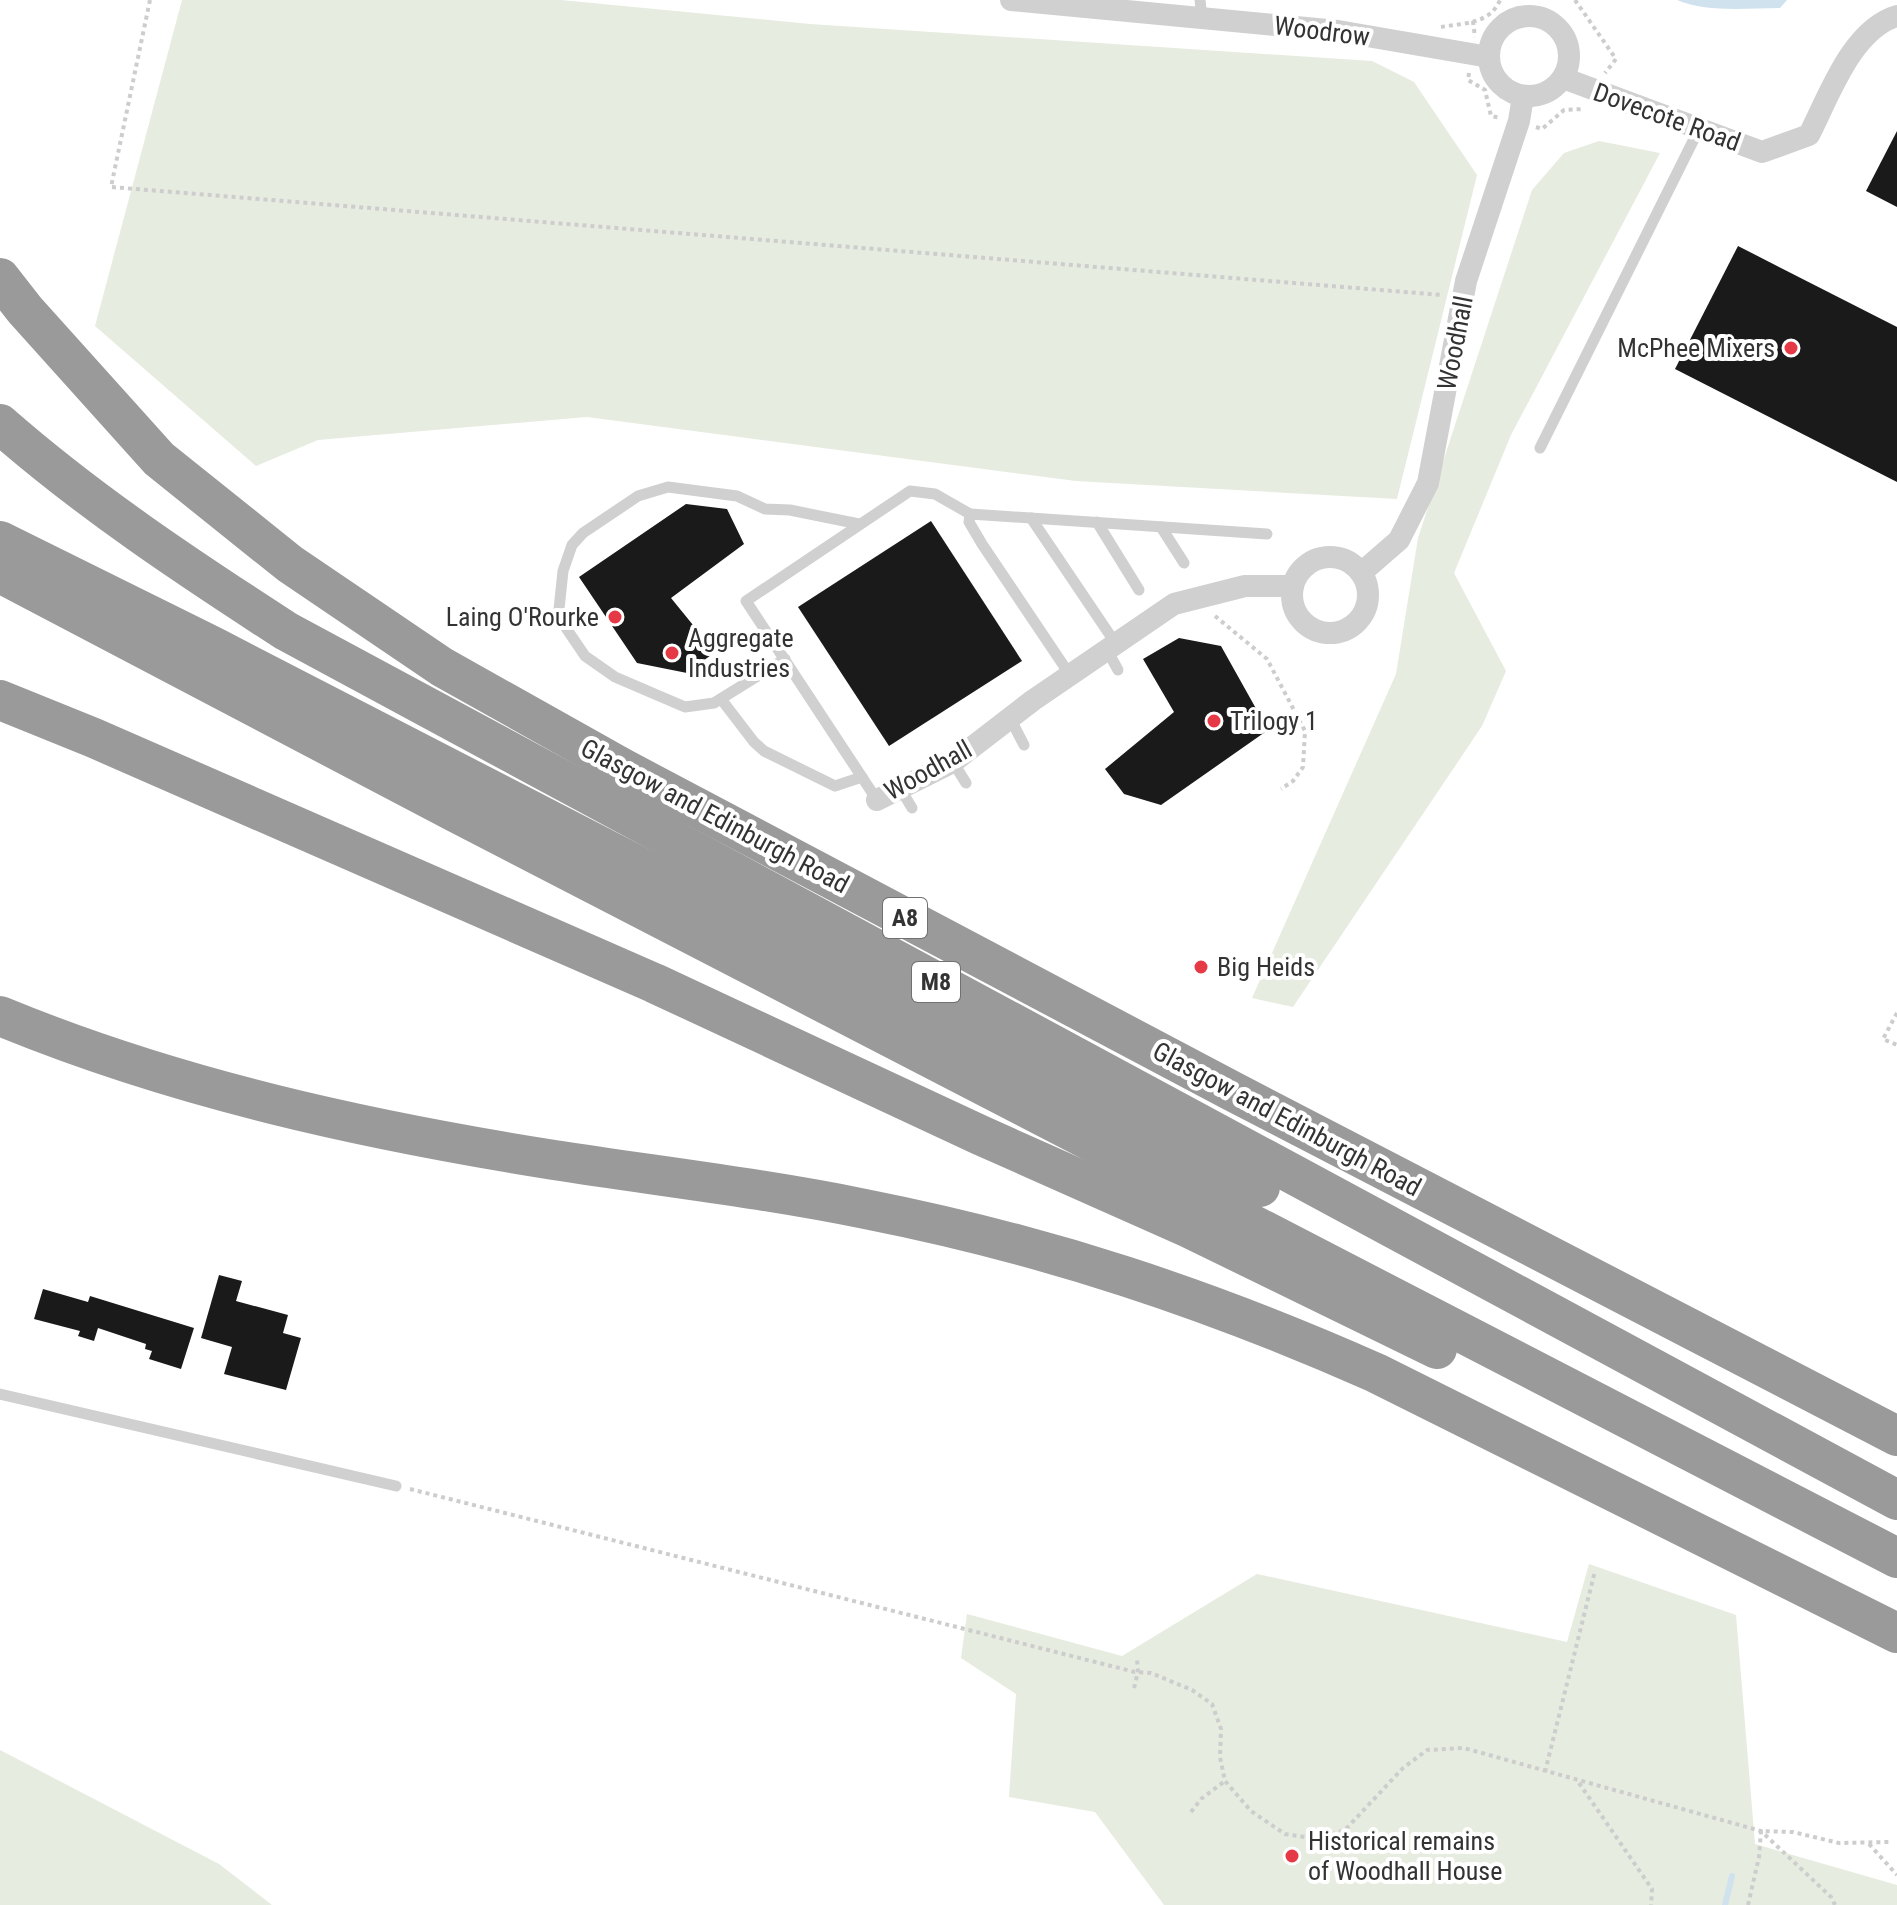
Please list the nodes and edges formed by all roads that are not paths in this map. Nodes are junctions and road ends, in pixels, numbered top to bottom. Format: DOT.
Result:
graph roads {
  1 [pos="1011,0"];
  2 [pos="1532,7"];
  3 [pos="1201,9"];
  4 [pos="1897,16"];
  5 [pos="1489,57"];
  6 [pos="1563,78"];
  7 [pos="1523,96"];
  8 [pos="1699,129"];
  9 [pos="0,278"];
  10 [pos="0,424"];
  11 [pos="1540,448"];
  12 [pos="970,514"];
  13 [pos="1031,518"];
  14 [pos="1097,522"];
  15 [pos="859,524"];
  16 [pos="1161,527"];
  17 [pos="1267,534"];
  18 [pos="0,541"];
  19 [pos="1184,563"];
  20 [pos="0,573"];
  21 [pos="1361,573"];
  22 [pos="1293,586"];
  23 [pos="1139,590"];
  24 [pos="1112,647"];
  25 [pos="333,656"];
  26 [pos="785,659"];
  27 [pos="1118,670"];
  28 [pos="1070,675"];
  29 [pos="721,699"];
  30 [pos="0,700"];
  31 [pos="1010,718"];
  32 [pos="1024,745"];
  33 [pos="953,762"];
  34 [pos="862,777"];
  35 [pos="966,783"];
  36 [pos="900,788"];
  37 [pos="877,800"];
  38 [pos="912,808"];
  39 [pos="873,989"];
  40 [pos="0,1016"];
  41 [pos="0,1394"];
  42 [pos="1897,1436"];
  43 [pos="396,1486"];
  44 [pos="1897,1500"];
  45 [pos="1897,1514"];
  46 [pos="1897,1558"];
  47 [pos="1897,1582"];
  48 [pos="1897,1633"];
  1 -- 3 [label="street, Woodrow"];
  2 -- 5 [label="street"];
  2 -- 6 [label="street"];
  3 -- 5 [label="street, Woodrow"];
  4 -- 8 [label="street, Dovecote Road"];
  5 -- 7 [label="street"];
  6 -- 7 [label="street"];
  6 -- 8 [label="street, Dovecote Road"];
  7 -- 21 [label="street, Woodhall"];
  8 -- 11 [label="lane"];
  9 -- 42 [label="highway, Glasgow and Edinburgh Road / A8"];
  10 -- 25 [label="highway, M8"];
  12 -- 13 [label="lane"];
  12 -- 15 [label="lane, Woodhall"];
  12 -- 28 [label="lane"];
  13 -- 14 [label="lane"];
  13 -- 24 [label="lane"];
  14 -- 16 [label="lane"];
  14 -- 23 [label="lane"];
  15 -- 26 [label="lane, Woodhall"];
  15 -- 29 [label="lane"];
  16 -- 17 [label="lane"];
  16 -- 19 [label="lane"];
  18 -- 39 [label="highway, M8"];
  20 -- 46 [label="highway"];
  21 -- 22 [label="street"];
  21 -- 22 [label="street"];
  22 -- 24 [label="street, Woodhall"];
  24 -- 27 [label="lane"];
  24 -- 28 [label="street, Woodhall"];
  25 -- 39 [label="highway"];
  25 -- 44 [label="highway, M8"];
  26 -- 29 [label="lane"];
  26 -- 34 [label="lane, Woodhall"];
  28 -- 31 [label="street, Woodhall"];
  29 -- 34 [label="lane"];
  30 -- 47 [label="highway"];
  31 -- 32 [label="lane"];
  31 -- 33 [label="street, Woodhall"];
  33 -- 35 [label="lane"];
  33 -- 36 [label="street, Woodhall"];
  34 -- 37 [label="lane, Woodhall"];
  36 -- 37 [label="street, Woodhall"];
  36 -- 38 [label="lane"];
  39 -- 45 [label="highway, M8"];
  40 -- 48 [label="highway"];
  41 -- 43 [label="lane"];
}
